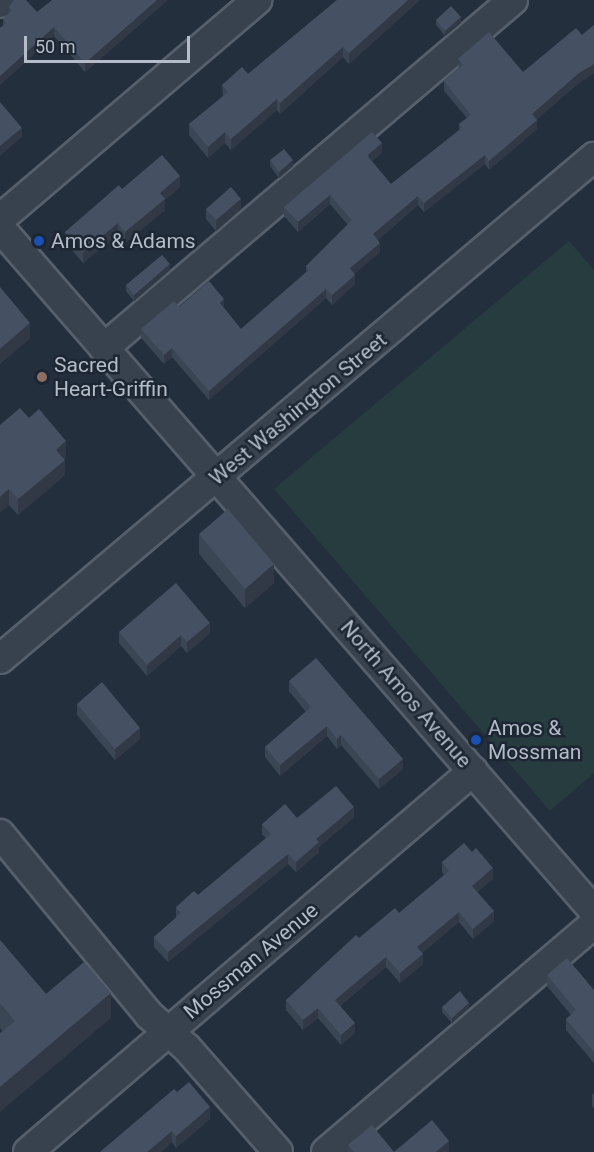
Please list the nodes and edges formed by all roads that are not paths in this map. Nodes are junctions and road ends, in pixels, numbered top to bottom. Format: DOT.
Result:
graph roads {
  1 [pos="4,0"];
  2 [pos="257,0"];
  3 [pos="513,0"];
  4 [pos="0,3"];
  5 [pos="594,157"];
  6 [pos="0,219"];
  7 [pos="0,228"];
  8 [pos="104,348"];
  9 [pos="218,478"];
  10 [pos="0,659"];
  11 [pos="473,771"];
  12 [pos="0,834"];
  13 [pos="594,911"];
  14 [pos="594,924"];
  15 [pos="170,1030"];
  16 [pos="28,1152"];
  17 [pos="278,1152"];
  18 [pos="326,1152"];
  1 -- 4 [label="street"];
  2 -- 6 [label="street"];
  3 -- 8 [label="street"];
  5 -- 9 [label="street, West Washington Street"];
  7 -- 8 [label="street, North Amos Avenue"];
  8 -- 9 [label="street, North Amos Avenue"];
  9 -- 10 [label="street, West Washington Street"];
  9 -- 11 [label="street, North Amos Avenue"];
  11 -- 13 [label="street, North Amos Avenue"];
  11 -- 15 [label="street, Mossman Avenue"];
  12 -- 15 [label="street"];
  14 -- 18 [label="street"];
  15 -- 16 [label="street, Mossman Avenue"];
  15 -- 17 [label="street"];
}
